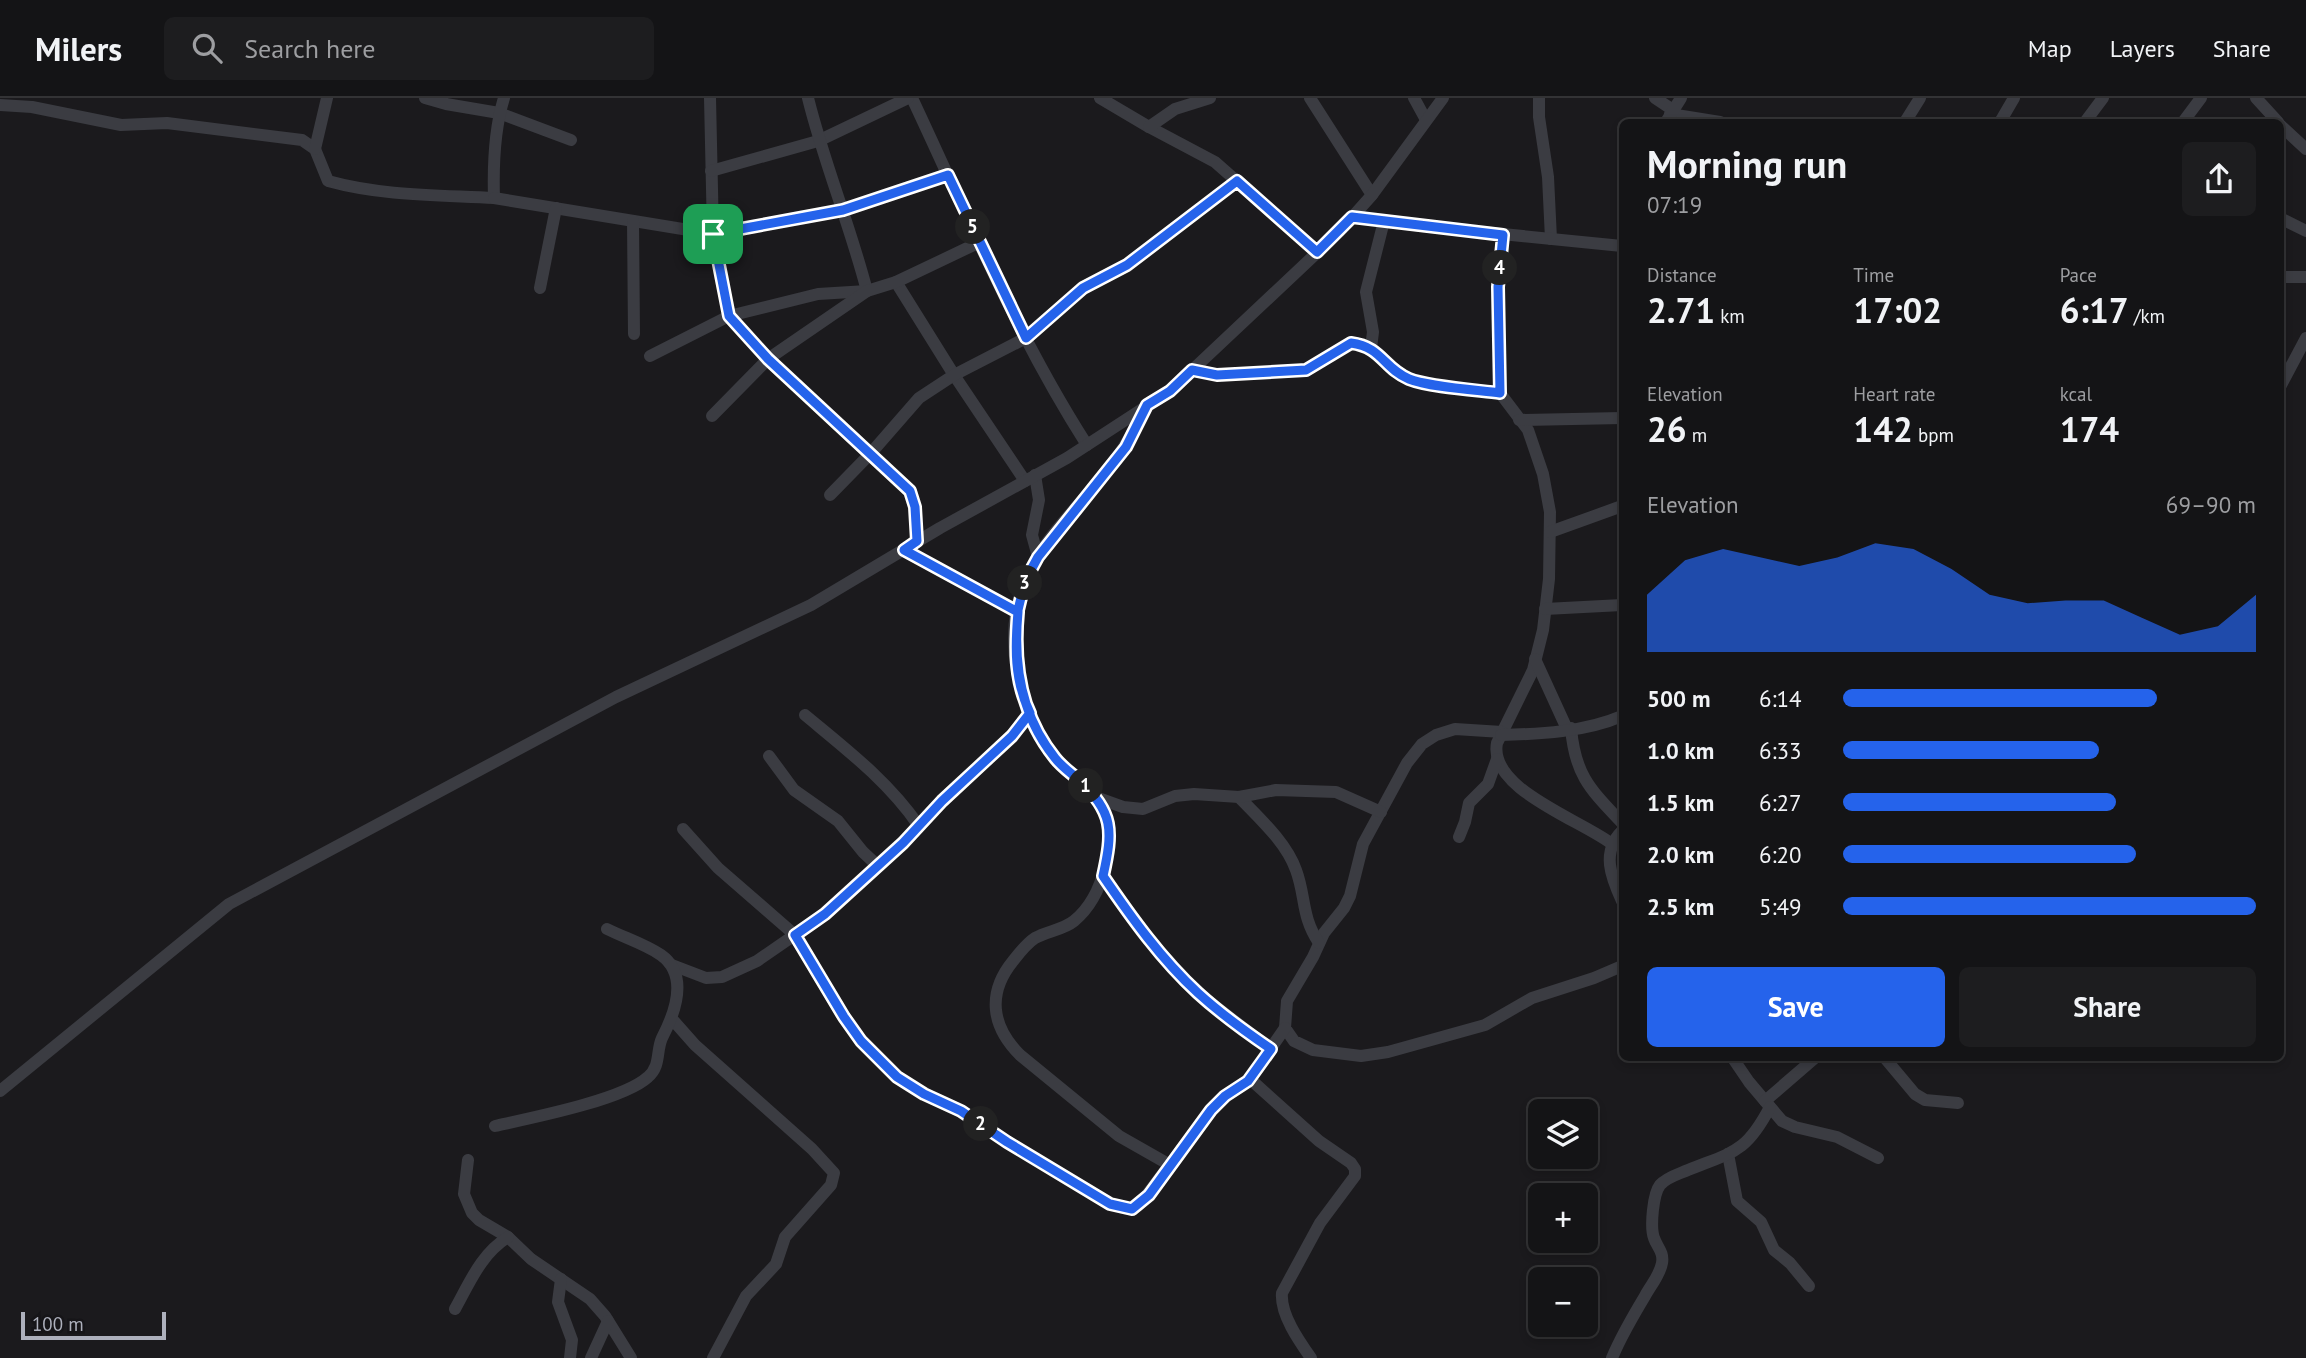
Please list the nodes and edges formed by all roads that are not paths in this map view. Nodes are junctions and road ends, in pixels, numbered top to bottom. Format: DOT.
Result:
graph roads {
  1 [pos="327,98"];
  2 [pos="425,98"];
  3 [pos="504,98"];
  4 [pos="710,98"];
  5 [pos="808,98"];
  6 [pos="910,98"];
  7 [pos="1100,98"];
  8 [pos="1210,98"];
  9 [pos="1310,98"];
  10 [pos="1414,98"];
  11 [pos="1443,98"];
  12 [pos="1539,98"];
  13 [pos="1655,98"];
  14 [pos="1681,98"];
  15 [pos="1920,98"];
  16 [pos="2014,98"];
  17 [pos="2103,98"];
  18 [pos="2201,98"];
  19 [pos="2256,98"];
  20 [pos="0,105"];
  21 [pos="499,113"];
  22 [pos="1670,116"];
  23 [pos="1695,119"];
  24 [pos="1907,119"];
  25 [pos="2002,119"];
  26 [pos="2087,119"];
  27 [pos="2186,119"];
  28 [pos="2275,119"];
  29 [pos="1426,120"];
  30 [pos="1149,127"];
  31 [pos="2284,129"];
  32 [pos="572,140"];
  33 [pos="818,141"];
  34 [pos="315,149"];
  35 [pos="2306,149"];
  36 [pos="711,171"];
  37 [pos="948,175"];
  38 [pos="1237,181"];
  39 [pos="1371,195"];
  40 [pos="494,198"];
  41 [pos="556,208"];
  42 [pos="843,210"];
  43 [pos="1352,217"];
  44 [pos="2284,220"];
  45 [pos="633,221"];
  46 [pos="1384,221"];
  47 [pos="2306,231"];
  48 [pos="713,234"];
  49 [pos="1503,235"];
  50 [pos="1551,239"];
  51 [pos="980,242"];
  52 [pos="1619,246"];
  53 [pos="1317,252"];
  54 [pos="2284,277"];
  55 [pos="2306,277"];
  56 [pos="896,282"];
  57 [pos="540,288"];
  58 [pos="867,291"];
  59 [pos="729,316"];
  60 [pos="634,334"];
  61 [pos="1026,338"];
  62 [pos="2306,338"];
  63 [pos="1371,348"];
  64 [pos="650,356"];
  65 [pos="768,359"];
  66 [pos="2293,367"];
  67 [pos="1192,370"];
  68 [pos="954,375"];
  69 [pos="1500,393"];
  70 [pos="1147,405"];
  71 [pos="712,416"];
  72 [pos="1619,418"];
  73 [pos="1519,420"];
  74 [pos="1087,445"];
  75 [pos="871,453"];
  76 [pos="1030,478"];
  77 [pos="830,495"];
  78 [pos="1619,507"];
  79 [pos="1550,532"];
  80 [pos="917,541"];
  81 [pos="904,550"];
  82 [pos="1038,557"];
  83 [pos="1619,605"];
  84 [pos="1545,609"];
  85 [pos="1018,612"];
  86 [pos="1535,659"];
  87 [pos="1030,713"];
  88 [pos="805,715"];
  89 [pos="1619,718"];
  90 [pos="1569,729"];
  91 [pos="1501,734"];
  92 [pos="769,757"];
  93 [pos="1497,760"];
  94 [pos="1239,797"];
  95 [pos="1098,798"];
  96 [pos="1381,812"];
  97 [pos="1619,820"];
  98 [pos="919,826"];
  99 [pos="683,829"];
  100 [pos="1619,835"];
  101 [pos="1459,837"];
  102 [pos="1612,844"];
  103 [pos="878,866"];
  104 [pos="1103,876"];
  105 [pos="1619,894"];
  106 [pos="607,929"];
  107 [pos="795,935"];
  108 [pos="1319,943"];
  109 [pos="672,965"];
  110 [pos="1619,967"];
  111 [pos="672,1019"];
  112 [pos="1285,1028"];
  113 [pos="1271,1049"];
  114 [pos="1735,1061"];
  115 [pos="1812,1061"];
  116 [pos="1887,1061"];
  117 [pos="1250,1079"];
  118 [pos="0,1091"];
  119 [pos="1958,1103"];
  120 [pos="1768,1104"];
  121 [pos="495,1126"];
  122 [pos="1728,1154"];
  123 [pos="1878,1158"];
  124 [pos="468,1160"];
  125 [pos="1170,1165"];
  126 [pos="508,1237"];
  127 [pos="561,1279"];
  128 [pos="1809,1286"];
  129 [pos="454,1309"];
  130 [pos="608,1321"];
  131 [pos="570,1358"];
  132 [pos="591,1358"];
  133 [pos="631,1358"];
  134 [pos="713,1358"];
  135 [pos="1311,1358"];
  136 [pos="1612,1358"];
  1 -- 34 [label="street"];
  2 -- 21 [label="street"];
  3 -- 21 [label="street"];
  4 -- 36 [label="street"];
  5 -- 33 [label="street"];
  6 -- 33 [label="street"];
  6 -- 37 [label="street"];
  7 -- 30 [label="street"];
  8 -- 30 [label="street"];
  9 -- 39 [label="street"];
  10 -- 29 [label="street"];
  11 -- 29 [label="street"];
  12 -- 50 [label="street"];
  13 -- 22 [label="street"];
  14 -- 22 [label="street"];
  15 -- 24 [label="street"];
  16 -- 25 [label="street"];
  17 -- 26 [label="street"];
  18 -- 27 [label="street"];
  19 -- 28 [label="street"];
  20 -- 34 [label="street"];
  21 -- 32 [label="street"];
  21 -- 40 [label="street"];
  22 -- 23 [label="street"];
  29 -- 39 [label="street"];
  30 -- 38 [label="street"];
  31 -- 35 [label="street"];
  33 -- 36 [label="street"];
  33 -- 42 [label="street"];
  34 -- 40 [label="street"];
  36 -- 48 [label="street"];
  37 -- 42 [label="street"];
  37 -- 51 [label="street"];
  38 -- 53 [label="street"];
  38 -- 61 [label="street"];
  39 -- 43 [label="street"];
  40 -- 41 [label="street"];
  41 -- 45 [label="street"];
  41 -- 57 [label="street"];
  42 -- 48 [label="street"];
  42 -- 58 [label="street"];
  43 -- 46 [label="street"];
  43 -- 53 [label="street"];
  44 -- 47 [label="street"];
  45 -- 48 [label="street"];
  45 -- 60 [label="street"];
  46 -- 49 [label="street"];
  46 -- 63 [label="street"];
  48 -- 59 [label="street"];
  49 -- 50 [label="street"];
  49 -- 69 [label="street"];
  50 -- 52 [label="street"];
  51 -- 56 [label="street"];
  51 -- 61 [label="street"];
  53 -- 67 [label="street"];
  54 -- 55 [label="street"];
  56 -- 58 [label="street"];
  56 -- 68 [label="street"];
  58 -- 59 [label="street"];
  58 -- 65 [label="street"];
  59 -- 64 [label="street"];
  59 -- 65 [label="street"];
  61 -- 68 [label="street"];
  61 -- 74 [label="street"];
  62 -- 66 [label="street"];
  63 -- 67 [label="street"];
  63 -- 69 [label="street"];
  65 -- 71 [label="street"];
  65 -- 75 [label="street"];
  67 -- 70 [label="street"];
  68 -- 75 [label="street"];
  68 -- 76 [label="street"];
  69 -- 73 [label="street"];
  70 -- 74 [label="street"];
  70 -- 82 [label="street"];
  72 -- 73 [label="street"];
  73 -- 79 [label="street"];
  74 -- 76 [label="street"];
  75 -- 77 [label="street"];
  75 -- 80 [label="street"];
  76 -- 80 [label="street"];
  76 -- 82 [label="street"];
  78 -- 79 [label="street"];
  79 -- 84 [label="street"];
  80 -- 81 [label="street"];
  81 -- 85 [label="street"];
  81 -- 118 [label="street"];
  82 -- 85 [label="street"];
  83 -- 84 [label="street"];
  84 -- 86 [label="street"];
  85 -- 87 [label="street"];
  86 -- 90 [label="street"];
  86 -- 91 [label="street"];
  87 -- 95 [label="street"];
  87 -- 98 [label="street"];
  88 -- 98 [label="street"];
  89 -- 90 [label="street"];
  90 -- 91 [label="street"];
  90 -- 97 [label="street"];
  91 -- 93 [label="street"];
  91 -- 96 [label="street"];
  92 -- 103 [label="street"];
  93 -- 101 [label="street"];
  93 -- 102 [label="street"];
  94 -- 95 [label="street"];
  94 -- 96 [label="street"];
  94 -- 108 [label="street"];
  95 -- 104 [label="street"];
  96 -- 108 [label="street"];
  98 -- 103 [label="street"];
  99 -- 107 [label="street"];
  100 -- 102 [label="street"];
  102 -- 105 [label="street"];
  103 -- 107 [label="street"];
  104 -- 113 [label="street"];
  104 -- 125 [label="street"];
  106 -- 109 [label="street"];
  107 -- 109 [label="street"];
  107 -- 125 [label="street"];
  108 -- 112 [label="street"];
  109 -- 111 [label="street"];
  110 -- 112 [label="street"];
  111 -- 121 [label="street"];
  111 -- 134 [label="street"];
  112 -- 113 [label="street"];
  113 -- 117 [label="street"];
  114 -- 120 [label="street"];
  115 -- 120 [label="street"];
  116 -- 119 [label="street"];
  117 -- 125 [label="street"];
  117 -- 135 [label="street"];
  120 -- 122 [label="street"];
  120 -- 123 [label="street"];
  122 -- 128 [label="street"];
  122 -- 136 [label="street"];
  124 -- 126 [label="street"];
  126 -- 127 [label="street"];
  126 -- 129 [label="street"];
  127 -- 130 [label="street"];
  127 -- 131 [label="street"];
  130 -- 132 [label="street"];
  130 -- 133 [label="street"];
}
